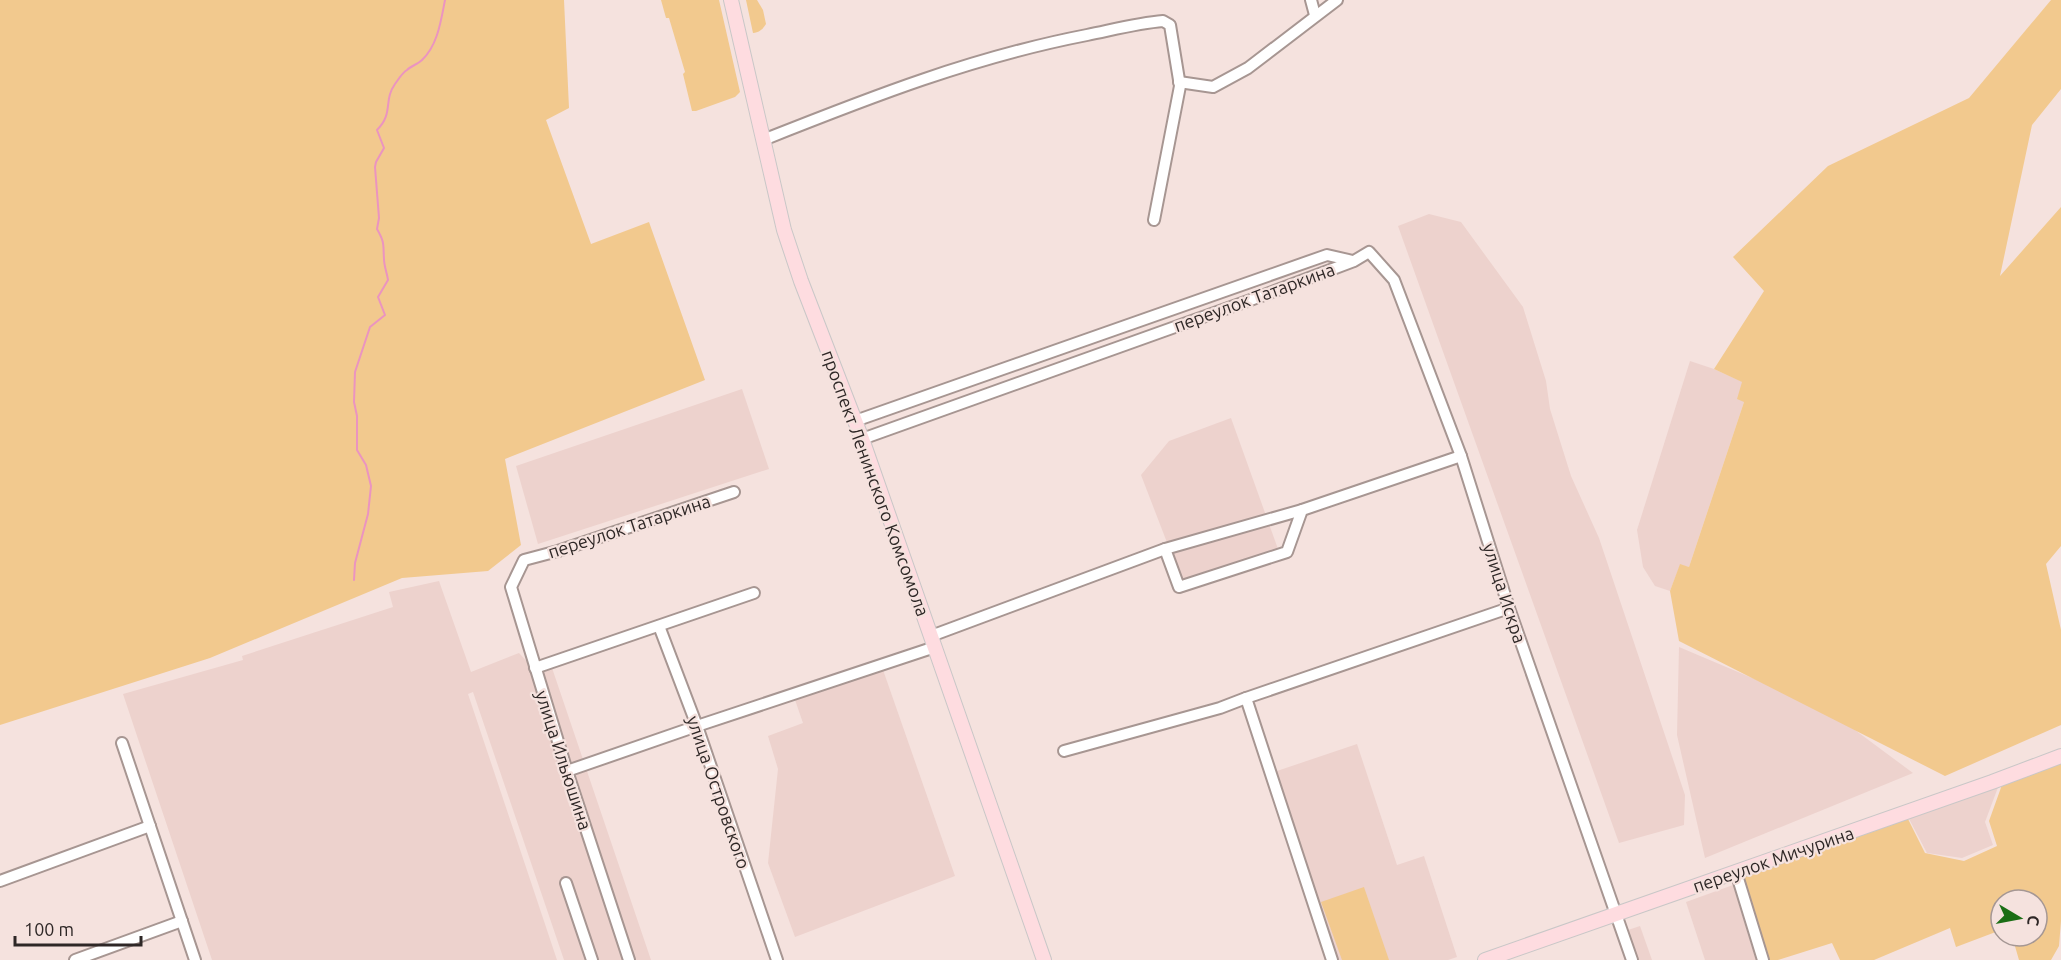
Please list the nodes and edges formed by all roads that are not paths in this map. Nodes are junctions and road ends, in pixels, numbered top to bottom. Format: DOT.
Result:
graph roads {
  1 [pos="731,0"];
  2 [pos="1311,0"];
  3 [pos="1338,0"];
  4 [pos="1315,15"];
  5 [pos="1179,82"];
  6 [pos="763,140"];
  7 [pos="1154,220"];
  8 [pos="1353,261"];
  9 [pos="855,421"];
  10 [pos="862,439"];
  11 [pos="1461,456"];
  12 [pos="734,492"];
  13 [pos="1302,510"];
  14 [pos="1166,549"];
  15 [pos="524,560"];
  16 [pos="754,592"];
  17 [pos="1509,608"];
  18 [pos="658,626"];
  19 [pos="933,642"];
  20 [pos="535,668"];
  21 [pos="1246,698"];
  22 [pos="696,726"];
  23 [pos="122,743"];
  24 [pos="1064,751"];
  25 [pos="2061,756"];
  26 [pos="567,771"];
  27 [pos="150,826"];
  28 [pos="1736,872"];
  29 [pos="0,881"];
  30 [pos="566,883"];
  31 [pos="1617,914"];
  32 [pos="182,921"];
  33 [pos="75,960"];
  34 [pos="195,960"];
  35 [pos="592,960"];
  36 [pos="629,960"];
  37 [pos="777,960"];
  38 [pos="1044,960"];
  39 [pos="1332,960"];
  40 [pos="1485,960"];
  41 [pos="1632,960"];
  42 [pos="1763,960"];
  1 -- 6 [label="main road, проспект Ленинского Комсомола"];
  2 -- 4 [label="street"];
  3 -- 4 [label="street"];
  4 -- 5 [label="street"];
  5 -- 6 [label="street"];
  5 -- 7 [label="street"];
  6 -- 9 [label="main road, проспект Ленинского Комсомола"];
  8 -- 9 [label="street, переулок Татаркина"];
  8 -- 10 [label="street, переулок Татаркина"];
  8 -- 11 [label="street, улица Искра"];
  9 -- 10 [label="main road, проспект Ленинского Комсомола"];
  10 -- 19 [label="main road, проспект Ленинского Комсомола"];
  11 -- 13 [label="street"];
  11 -- 17 [label="street, улица Искра"];
  12 -- 15 [label="street, переулок Татаркина"];
  13 -- 14 [label="street"];
  13 -- 14 [label="street"];
  14 -- 19 [label="street"];
  15 -- 20 [label="street, улица Ильюшина"];
  16 -- 18 [label="street"];
  17 -- 21 [label="street"];
  17 -- 31 [label="street, улица Искра"];
  18 -- 20 [label="street"];
  18 -- 22 [label="street, улица Островского"];
  19 -- 22 [label="street"];
  19 -- 38 [label="main road, проспект Ленинского Комсомола"];
  20 -- 26 [label="street, улица Ильюшина"];
  21 -- 24 [label="street"];
  21 -- 39 [label="street"];
  22 -- 26 [label="street"];
  22 -- 37 [label="street, улица Островского"];
  23 -- 27 [label="street"];
  25 -- 28 [label="main road, переулок Мичурина"];
  26 -- 36 [label="street, улица Ильюшина"];
  27 -- 29 [label="street"];
  27 -- 32 [label="street"];
  28 -- 31 [label="main road, переулок Мичурина"];
  28 -- 42 [label="street"];
  30 -- 35 [label="street"];
  31 -- 40 [label="main road, переулок Мичурина"];
  31 -- 41 [label="street, улица Искра"];
  32 -- 33 [label="street"];
  32 -- 34 [label="street"];
}
